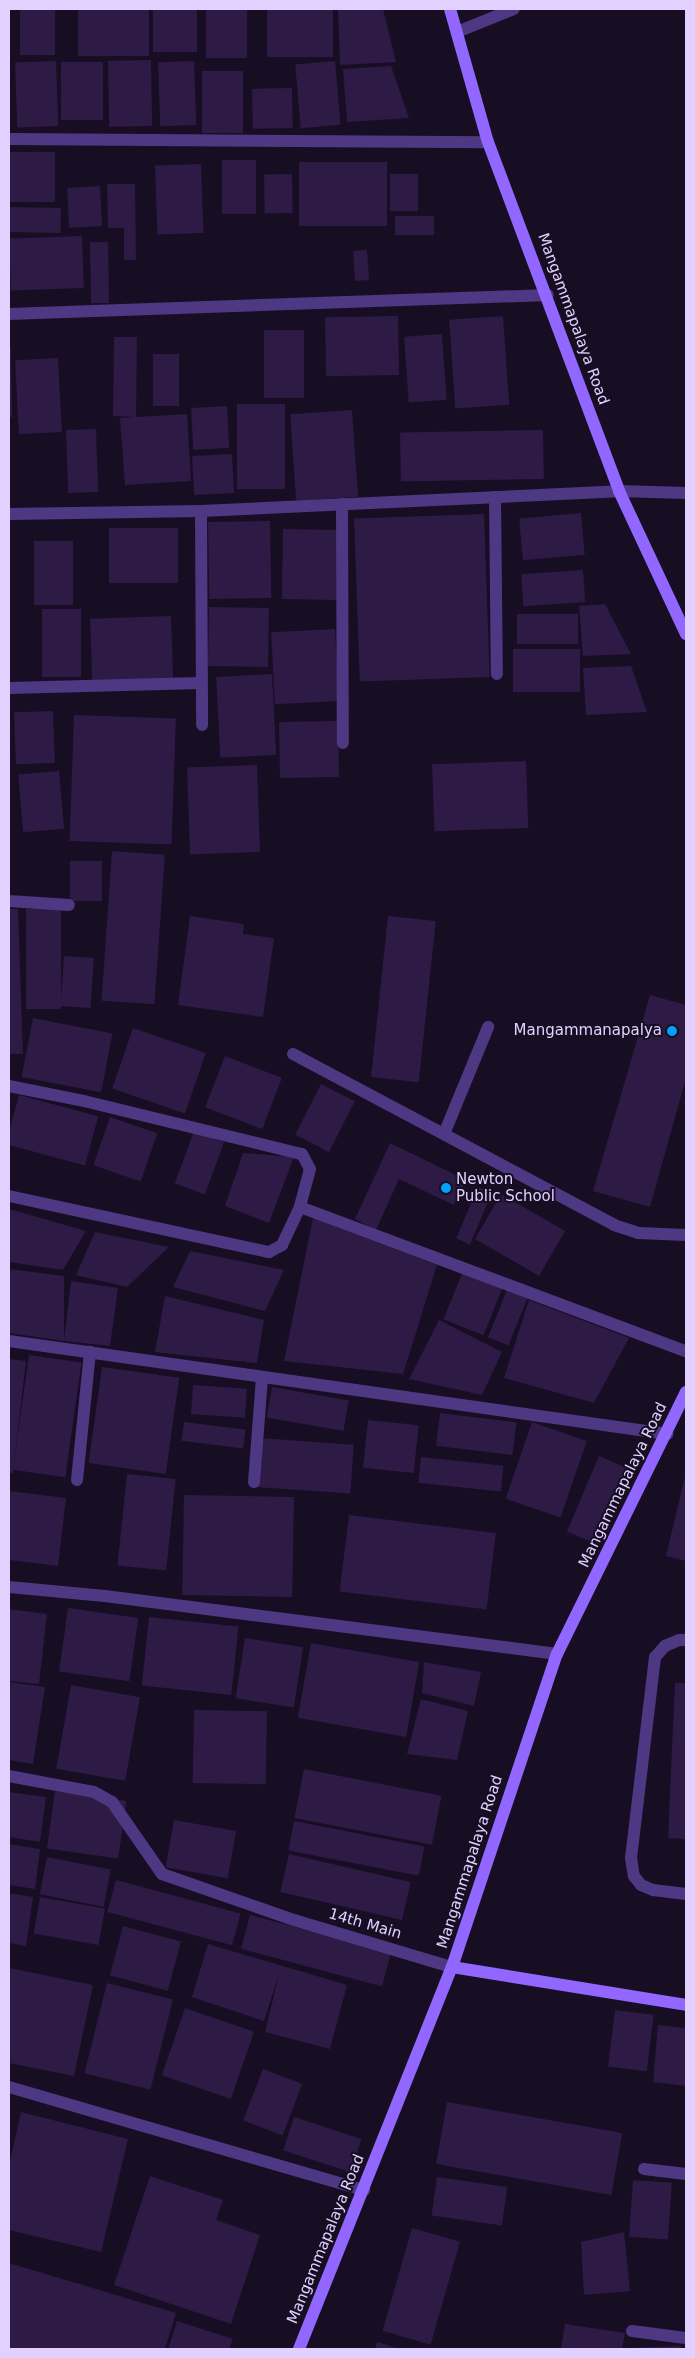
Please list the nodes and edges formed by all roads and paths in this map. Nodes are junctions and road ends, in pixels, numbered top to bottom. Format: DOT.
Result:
graph roads {
  1 [pos="450,9"];
  2 [pos="514,9"];
  3 [pos="457,32"];
  4 [pos="9,139"];
  5 [pos="488,142"];
  6 [pos="548,295"];
  7 [pos="9,314"];
  8 [pos="619,491"];
  9 [pos="686,494"];
  10 [pos="495,497"];
  11 [pos="342,504"];
  12 [pos="201,511"];
  13 [pos="9,514"];
  14 [pos="686,634"];
  15 [pos="497,674"];
  16 [pos="201,683"];
  17 [pos="9,688"];
  18 [pos="202,725"];
  19 [pos="343,743"];
  20 [pos="9,901"];
  21 [pos="70,904"];
  22 [pos="488,1027"];
  23 [pos="293,1054"];
  24 [pos="9,1086"];
  25 [pos="444,1134"];
  26 [pos="9,1196"];
  27 [pos="300,1207"];
  28 [pos="686,1235"];
  29 [pos="9,1341"];
  30 [pos="686,1350"];
  31 [pos="90,1352"];
  32 [pos="262,1377"];
  33 [pos="686,1392"];
  34 [pos="667,1434"];
  35 [pos="77,1480"];
  36 [pos="254,1482"];
  37 [pos="9,1588"];
  38 [pos="686,1640"];
  39 [pos="557,1654"];
  40 [pos="9,1776"];
  41 [pos="686,1894"];
  42 [pos="452,1967"];
  43 [pos="686,2005"];
  44 [pos="9,2086"];
  45 [pos="644,2169"];
  46 [pos="686,2174"];
  47 [pos="364,2190"];
  48 [pos="632,2331"];
  49 [pos="686,2338"];
  50 [pos="299,2349"];
  1 -- 3 [label="main road, Mangammapalaya Road"];
  2 -- 3 [label="street"];
  3 -- 5 [label="main road, Mangammapalaya Road"];
  4 -- 5 [label="street"];
  5 -- 6 [label="main road, Mangammapalaya Road"];
  6 -- 7 [label="street"];
  6 -- 8 [label="main road, Mangammapalaya Road"];
  8 -- 9 [label="street"];
  8 -- 10 [label="street"];
  8 -- 14 [label="main road, Mangammapalaya Road"];
  10 -- 11 [label="street"];
  10 -- 15 [label="street"];
  11 -- 12 [label="street"];
  11 -- 19 [label="street"];
  12 -- 13 [label="street"];
  12 -- 16 [label="street"];
  16 -- 17 [label="street"];
  16 -- 18 [label="street"];
  20 -- 21 [label="street"];
  22 -- 25 [label="street"];
  23 -- 25 [label="street"];
  24 -- 27 [label="street"];
  25 -- 28 [label="street"];
  26 -- 27 [label="street"];
  27 -- 30 [label="street"];
  29 -- 31 [label="street"];
  31 -- 32 [label="street"];
  31 -- 35 [label="street"];
  32 -- 34 [label="street"];
  32 -- 36 [label="street"];
  33 -- 34 [label="main road, Mangammapalaya Road"];
  34 -- 39 [label="main road, Mangammapalaya Road"];
  37 -- 39 [label="street"];
  38 -- 41 [label="street"];
  39 -- 42 [label="main road, Mangammapalaya Road"];
  40 -- 42 [label="street, 14th Main"];
  42 -- 43 [label="main road, 14th Main"];
  42 -- 47 [label="main road, Mangammapalaya Road"];
  44 -- 47 [label="street"];
  45 -- 46 [label="street"];
  47 -- 50 [label="main road, Mangammapalaya Road"];
  48 -- 49 [label="street"];
}
